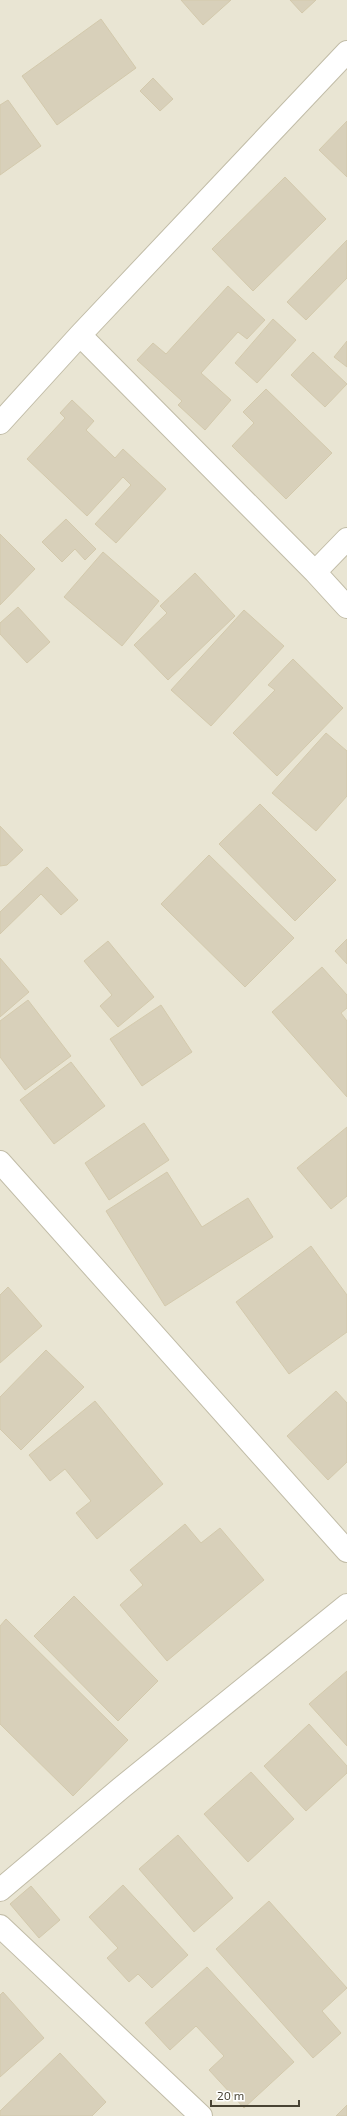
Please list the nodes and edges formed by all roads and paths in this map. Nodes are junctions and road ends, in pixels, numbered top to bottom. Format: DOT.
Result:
graph roads {
  1 [pos="347,52"];
  2 [pos="80,334"];
  3 [pos="0,423"];
  4 [pos="347,539"];
  5 [pos="315,572"];
  6 [pos="347,608"];
  7 [pos="0,1162"];
  8 [pos="347,1551"];
  9 [pos="347,1604"];
  10 [pos="0,1890"];
  11 [pos="0,1926"];
  12 [pos="201,2116"];
  1 -- 2 [label="street"];
  2 -- 3 [label="street"];
  2 -- 5 [label="street"];
  4 -- 5 [label="street"];
  5 -- 6 [label="street"];
  7 -- 8 [label="street"];
  9 -- 10 [label="street"];
  11 -- 12 [label="street"];
}
